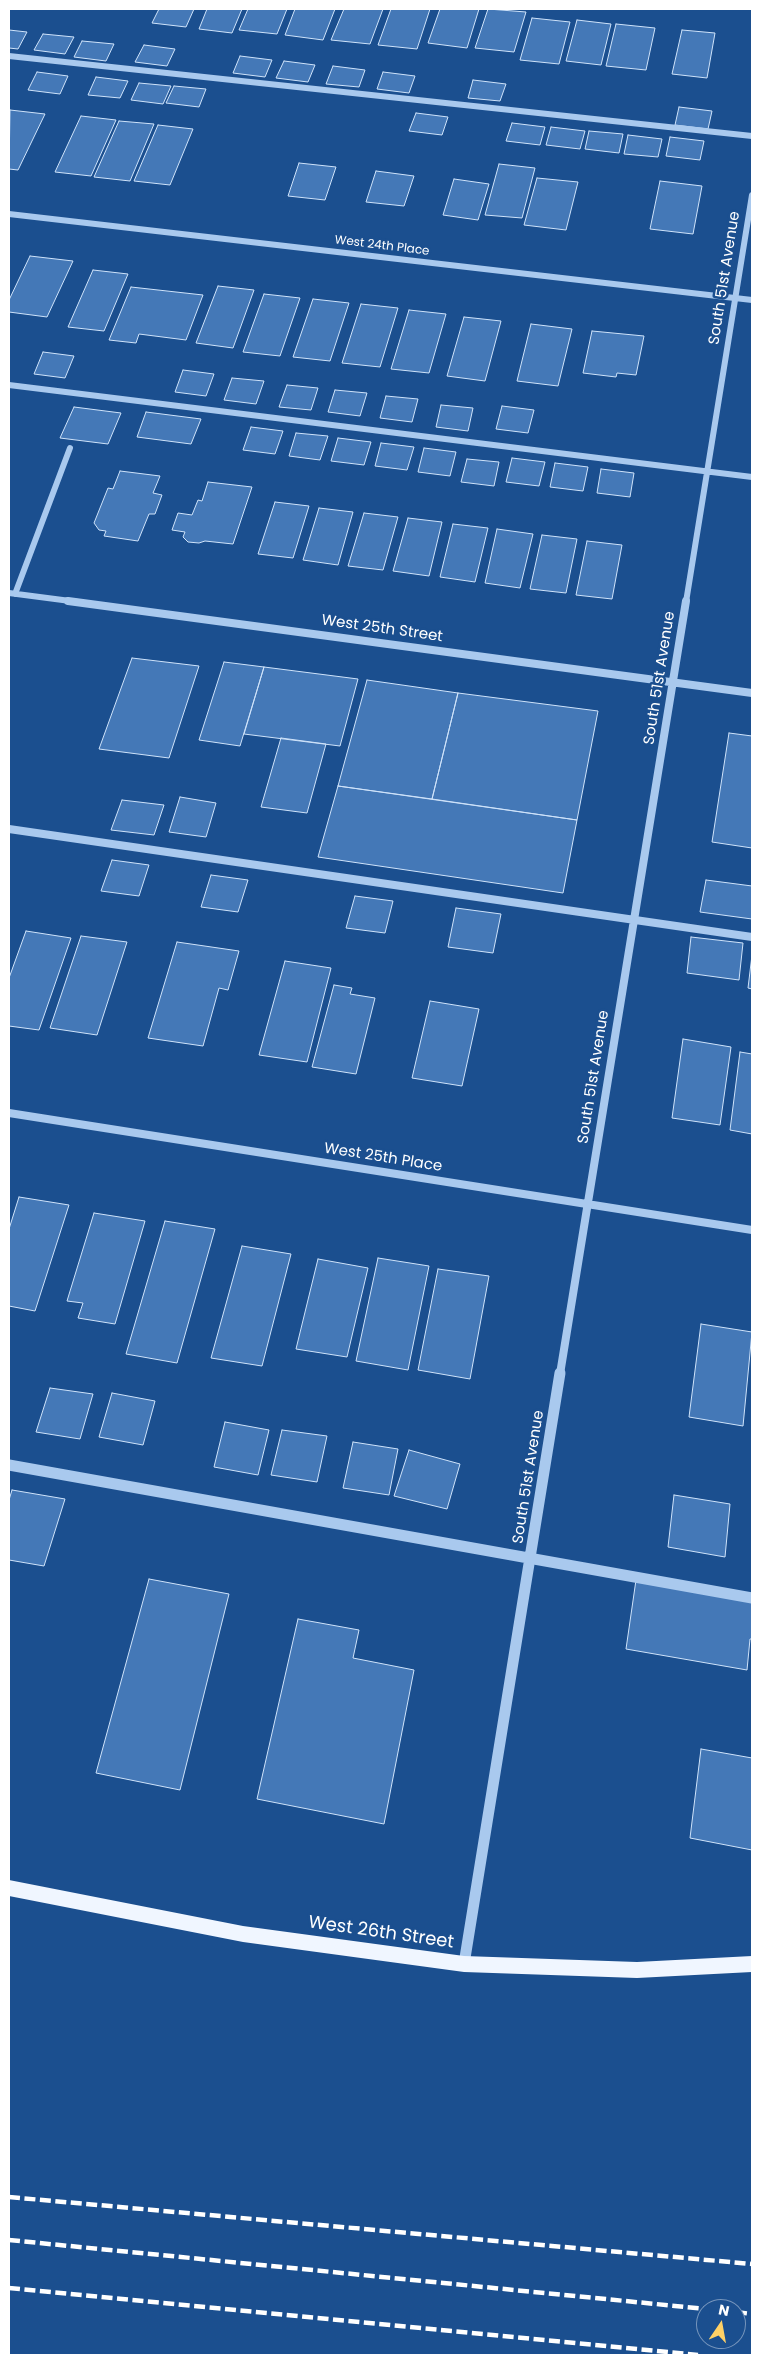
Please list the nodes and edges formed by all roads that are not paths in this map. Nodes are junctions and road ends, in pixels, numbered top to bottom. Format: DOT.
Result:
graph roads {
  1 [pos="9,56"];
  2 [pos="752,136"];
  3 [pos="752,195"];
  4 [pos="9,214"];
  5 [pos="736,298"];
  6 [pos="752,300"];
  7 [pos="9,385"];
  8 [pos="70,448"];
  9 [pos="707,471"];
  10 [pos="752,477"];
  11 [pos="12,593"];
  12 [pos="673,682"];
  13 [pos="752,692"];
  14 [pos="9,829"];
  15 [pos="634,920"];
  16 [pos="752,937"];
  17 [pos="9,1113"];
  18 [pos="587,1204"];
  19 [pos="752,1230"];
  20 [pos="9,1465"];
  21 [pos="530,1558"];
  22 [pos="752,1598"];
  23 [pos="9,1888"];
  24 [pos="464,1964"];
  25 [pos="752,1964"];
  1 -- 2 [label="street"];
  3 -- 5 [label="street, South 51st Avenue"];
  4 -- 5 [label="street, West 24th Place"];
  5 -- 6 [label="street, West 24th Place"];
  5 -- 9 [label="street, South 51st Avenue"];
  7 -- 9 [label="street"];
  8 -- 11 [label="street"];
  9 -- 10 [label="street"];
  9 -- 12 [label="street, South 51st Avenue"];
  11 -- 12 [label="street, West 25th Street"];
  12 -- 13 [label="street, West 25th Street"];
  12 -- 15 [label="street, South 51st Avenue"];
  14 -- 15 [label="street"];
  15 -- 16 [label="street"];
  15 -- 18 [label="street, South 51st Avenue"];
  17 -- 18 [label="street, West 25th Place"];
  18 -- 19 [label="street, West 25th Place"];
  18 -- 21 [label="street, South 51st Avenue"];
  20 -- 21 [label="street"];
  21 -- 22 [label="street"];
  21 -- 24 [label="street, South 51st Avenue"];
  23 -- 24 [label="main road, West 26th Street"];
  24 -- 25 [label="main road, West 26th Street"];
}
